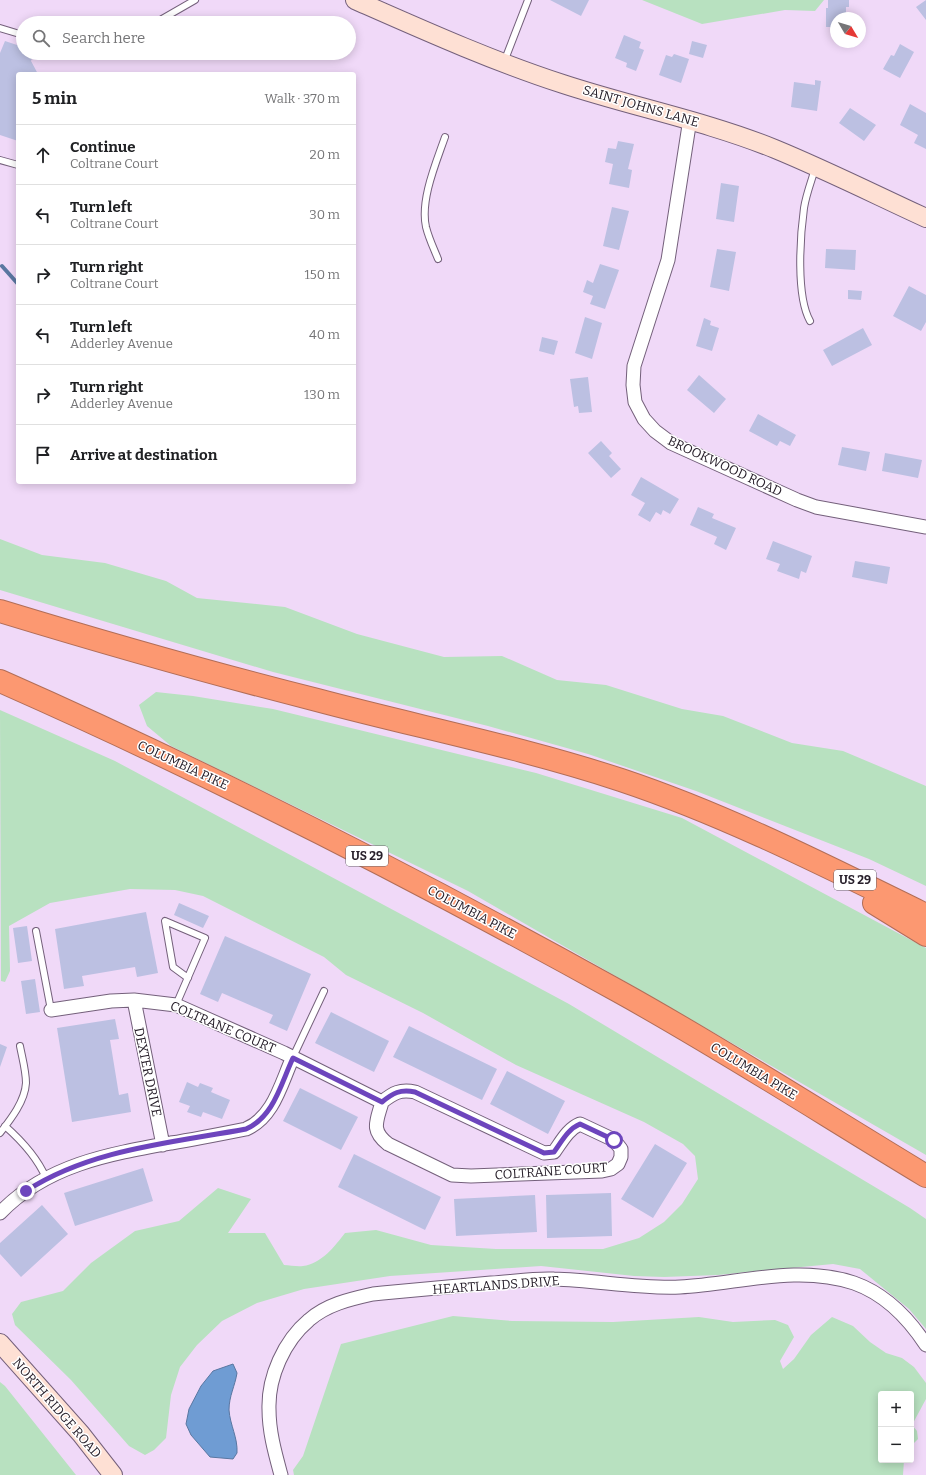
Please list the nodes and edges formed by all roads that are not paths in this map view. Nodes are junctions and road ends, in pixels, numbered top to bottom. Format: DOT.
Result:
graph roads {
  1 [pos="194,0"];
  2 [pos="355,0"];
  3 [pos="528,0"];
  4 [pos="167,16"];
  5 [pos="0,28"];
  6 [pos="16,33"];
  7 [pos="503,63"];
  8 [pos="690,119"];
  9 [pos="445,137"];
  10 [pos="0,160"];
  11 [pos="16,164"];
  12 [pos="815,168"];
  13 [pos="926,218"];
  14 [pos="438,259"];
  15 [pos="810,321"];
  16 [pos="926,526"];
  17 [pos="0,611"];
  18 [pos="0,680"];
  19 [pos="708,812"];
  20 [pos="783,846"];
  21 [pos="926,899"];
  22 [pos="926,915"];
  23 [pos="36,931"];
  24 [pos="926,935"];
  25 [pos="188,978"];
  26 [pos="324,990"];
  27 [pos="134,1000"];
  28 [pos="176,1005"];
  29 [pos="52,1010"];
  30 [pos="20,1046"];
  31 [pos="293,1058"];
  32 [pos="382,1102"];
  33 [pos="5,1126"];
  34 [pos="0,1132"];
  35 [pos="854,1133"];
  36 [pos="163,1145"];
  37 [pos="554,1152"];
  38 [pos="554,1174"];
  39 [pos="926,1176"];
  40 [pos="46,1178"];
  41 [pos="926,1187"];
  42 [pos="0,1213"];
  43 [pos="0,1343"];
  44 [pos="926,1345"];
  45 [pos="113,1475"];
  46 [pos="281,1475"];
  1 -- 4 [label="lane"];
  2 -- 7 [label="street, SAINT JOHNS LANE"];
  3 -- 7 [label="lane"];
  5 -- 6 [label="lane"];
  7 -- 8 [label="street, SAINT JOHNS LANE"];
  8 -- 12 [label="street, SAINT JOHNS LANE"];
  8 -- 16 [label="street, BROOKWOOD ROAD"];
  9 -- 14 [label="lane"];
  10 -- 11 [label="lane"];
  12 -- 13 [label="street, SAINT JOHNS LANE"];
  12 -- 15 [label="lane"];
  17 -- 19 [label="highway, US 29"];
  18 -- 35 [label="highway, COLUMBIA PIKE / US 29"];
  19 -- 20 [label="highway, US 29"];
  19 -- 21 [label="highway"];
  20 -- 22 [label="highway, US 29"];
  20 -- 24 [label="highway"];
  23 -- 29 [label="lane"];
  25 -- 25 [label="lane"];
  25 -- 28 [label="lane"];
  26 -- 31 [label="lane"];
  27 -- 28 [label="street, COLTRANE COURT"];
  27 -- 29 [label="street, COLTRANE COURT"];
  27 -- 36 [label="street, DEXTER DRIVE"];
  28 -- 31 [label="street, COLTRANE COURT"];
  30 -- 33 [label="lane"];
  31 -- 32 [label="street, COLTRANE COURT"];
  31 -- 36 [label="street"];
  32 -- 37 [label="street, COLTRANE COURT"];
  32 -- 38 [label="street, COLTRANE COURT"];
  33 -- 34 [label="lane"];
  33 -- 40 [label="lane"];
  35 -- 39 [label="highway, COLUMBIA PIKE / US 29"];
  35 -- 41 [label="highway"];
  36 -- 40 [label="street"];
  37 -- 38 [label="street"];
  37 -- 38 [label="street, COLTRANE COURT"];
  40 -- 42 [label="street"];
  43 -- 45 [label="street, NORTH RIDGE ROAD"];
  44 -- 46 [label="street, HEARTLANDS DRIVE"];
}
